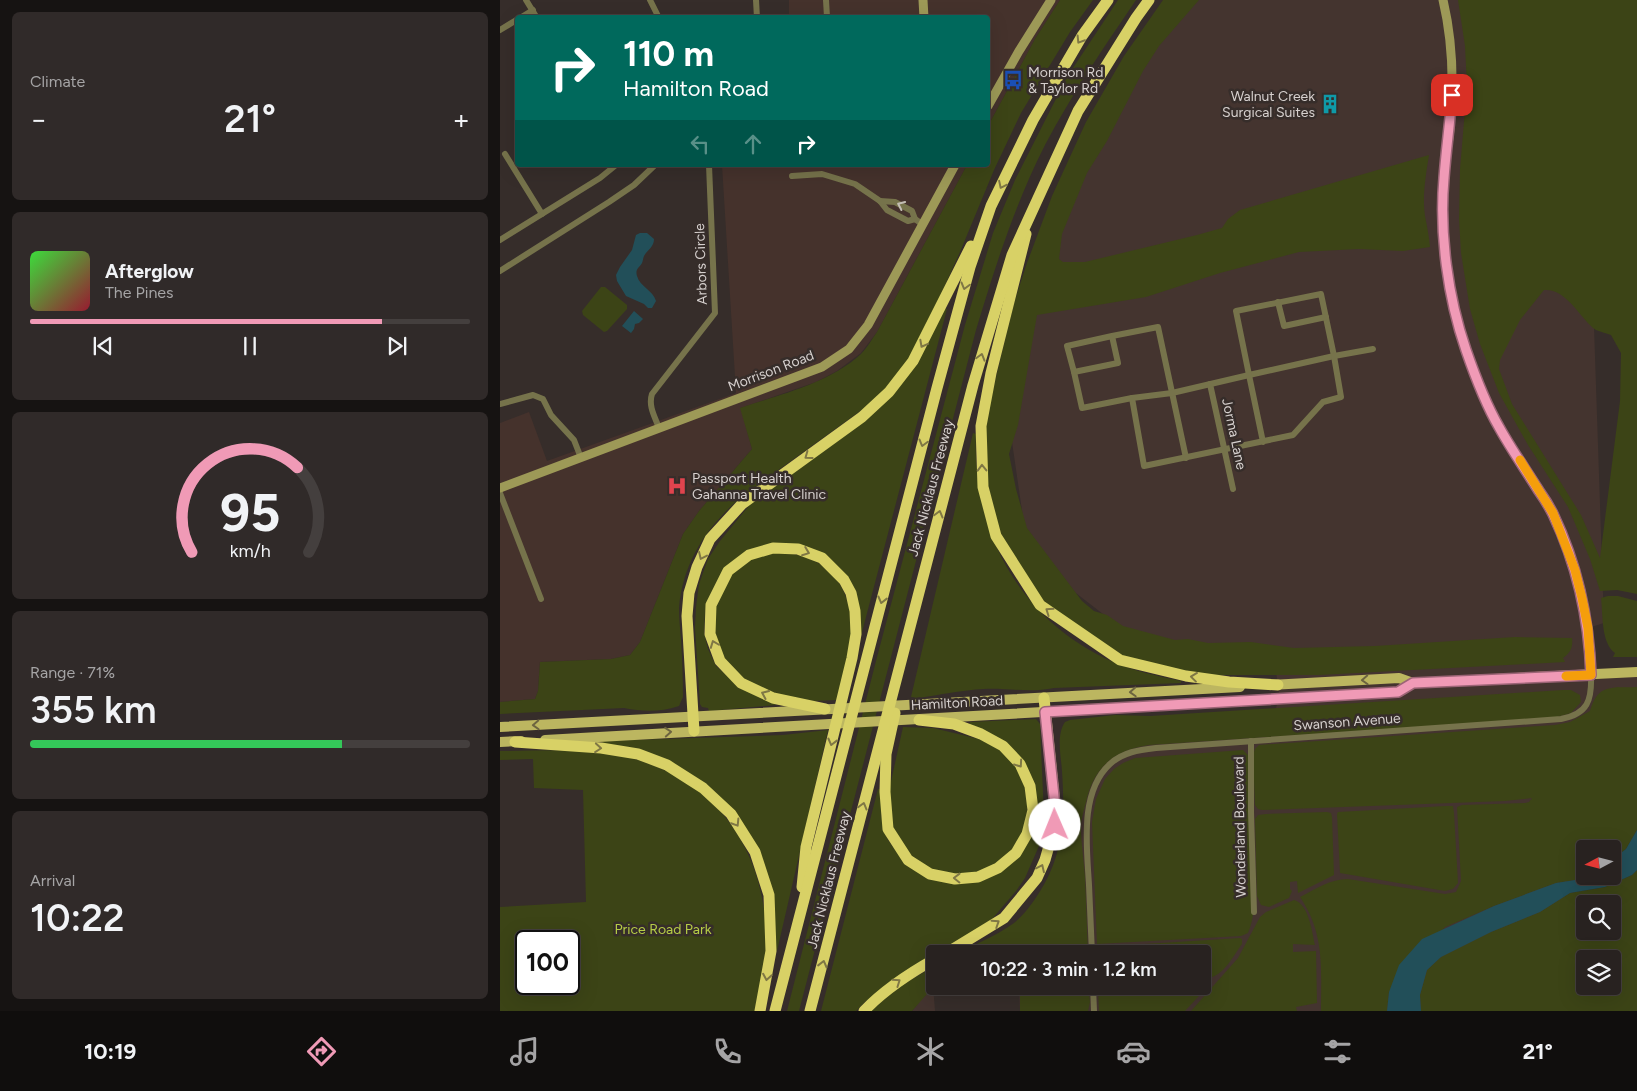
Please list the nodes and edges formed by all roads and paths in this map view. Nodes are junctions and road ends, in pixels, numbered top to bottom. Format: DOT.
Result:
graph roads {
  1 [pos="526,0"];
  2 [pos="650,0"];
  3 [pos="756,0"];
  4 [pos="826,0"];
  5 [pos="922,0"];
  6 [pos="1051,0"];
  7 [pos="1108,0"];
  8 [pos="1149,0"];
  9 [pos="1443,0"];
  10 [pos="532,10"];
  11 [pos="524,15"];
  12 [pos="536,15"];
  13 [pos="658,15"];
  14 [pos="757,15"];
  15 [pos="827,15"];
  16 [pos="924,15"];
  17 [pos="515,21"];
  18 [pos="500,30"];
  19 [pos="990,102"];
  20 [pos="505,154"];
  21 [pos="614,167"];
  22 [pos="653,167"];
  23 [pos="709,167"];
  24 [pos="953,167"];
  25 [pos="792,176"];
  26 [pos="880,201"];
  27 [pos="991,206"];
  28 [pos="542,214"];
  29 [pos="1030,215"];
  30 [pos="918,222"];
  31 [pos="500,240"];
  32 [pos="500,271"];
  33 [pos="1278,302"];
  34 [pos="1326,317"];
  35 [pos="1112,336"];
  36 [pos="1373,349"];
  37 [pos="1334,356"];
  38 [pos="1074,372"];
  39 [pos="1249,375"];
  40 [pos="1210,384"];
  41 [pos="1172,393"];
  42 [pos="1132,398"];
  43 [pos="500,404"];
  44 [pos="659,428"];
  45 [pos="1263,442"];
  46 [pos="1224,450"];
  47 [pos="581,458"];
  48 [pos="1186,458"];
  49 [pos="500,488"];
  50 [pos="1233,490"];
  51 [pos="500,493"];
  52 [pos="931,544"];
  53 [pos="541,599"];
  54 [pos="1637,672"];
  55 [pos="1591,675"];
  56 [pos="1413,683"];
  57 [pos="1278,685"];
  58 [pos="1044,698"];
  59 [pos="825,709"];
  60 [pos="1045,712"];
  61 [pos="692,717"];
  62 [pos="919,720"];
  63 [pos="500,727"];
  64 [pos="694,731"];
  65 [pos="1251,741"];
  66 [pos="500,742"];
  67 [pos="515,742"];
  68 [pos="1254,912"];
  69 [pos="797,926"];
  70 [pos="960,945"];
  71 [pos="1092,945"];
  72 [pos="926,964"];
  73 [pos="1093,995"];
  74 [pos="760,1011"];
  75 [pos="775,1011"];
  76 [pos="810,1011"];
  77 [pos="864,1011"];
  78 [pos="1094,1011"];
  1 -- 10 [label="street"];
  2 -- 13 [label="street"];
  3 -- 14 [label="street"];
  4 -- 15 [label="street"];
  5 -- 16 [label="main road"];
  6 -- 19 [label="main road"];
  7 -- 27 [label="highway, Jack Nicklaus Freeway, one-way"];
  8 -- 29 [label="highway, Jack Nicklaus Freeway"];
  9 -- 55 [label="main road"];
  10 -- 11 [label="street"];
  10 -- 12 [label="street"];
  17 -- 18 [label="street"];
  20 -- 28 [label="street"];
  21 -- 28 [label="street"];
  22 -- 32 [label="street"];
  23 -- 44 [label="street, Arbors Circle"];
  24 -- 30 [label="main road, Morrison Road"];
  25 -- 26 [label="street"];
  26 -- 30 [label="street"];
  30 -- 26 [label="street, one-way"];
  27 -- 61 [label="highway, one-way"];
  27 -- 69 [label="highway, Jack Nicklaus Freeway, one-way"];
  28 -- 31 [label="street"];
  52 -- 29 [label="highway, Jack Nicklaus Freeway, one-way"];
  57 -- 29 [label="highway, one-way"];
  30 -- 44 [label="main road, Morrison Road"];
  33 -- 34 [label="street"];
  33 -- 34 [label="street"];
  33 -- 39 [label="street"];
  34 -- 37 [label="street"];
  35 -- 38 [label="street"];
  35 -- 38 [label="street"];
  35 -- 41 [label="street"];
  36 -- 37 [label="street"];
  37 -- 39 [label="street"];
  37 -- 45 [label="street"];
  38 -- 42 [label="street"];
  39 -- 40 [label="street"];
  39 -- 45 [label="street"];
  40 -- 41 [label="street"];
  40 -- 46 [label="street, Jorma Lane"];
  41 -- 42 [label="street"];
  41 -- 48 [label="street"];
  42 -- 48 [label="street"];
  43 -- 47 [label="street"];
  44 -- 47 [label="main road, Morrison Road"];
  45 -- 46 [label="street"];
  46 -- 48 [label="street"];
  46 -- 50 [label="street, Jorma Lane"];
  47 -- 49 [label="main road, Morrison Road"];
  51 -- 53 [label="street"];
  62 -- 52 [label="highway, one-way"];
  76 -- 52 [label="highway, Jack Nicklaus Freeway, one-way"];
  54 -- 55 [label="main road, Hamilton Road"];
  55 -- 56 [label="main road, Hamilton Road"];
  55 -- 65 [label="street, Swanson Avenue"];
  56 -- 57 [label="main road, Hamilton Road, one-way"];
  56 -- 60 [label="main road, Hamilton Road"];
  57 -- 58 [label="main road, Hamilton Road, one-way"];
  58 -- 59 [label="main road, Hamilton Road"];
  58 -- 60 [label="highway"];
  59 -- 61 [label="main road, Hamilton Road"];
  59 -- 69 [label="highway, one-way"];
  60 -- 62 [label="main road, Hamilton Road"];
  70 -- 60 [label="highway, one-way"];
  61 -- 63 [label="main road, Hamilton Road, one-way"];
  61 -- 64 [label="highway"];
  62 -- 64 [label="main road, Hamilton Road"];
  67 -- 64 [label="main road, Hamilton Road, one-way"];
  65 -- 68 [label="street, Wonderland Boulevard"];
  65 -- 71 [label="street, Swanson Avenue"];
  66 -- 67 [label="main road, Hamilton Road"];
  67 -- 74 [label="highway, one-way"];
  69 -- 75 [label="highway, Jack Nicklaus Freeway"];
  77 -- 72 [label="highway, one-way"];
  73 -- 78 [label="street"];
}
